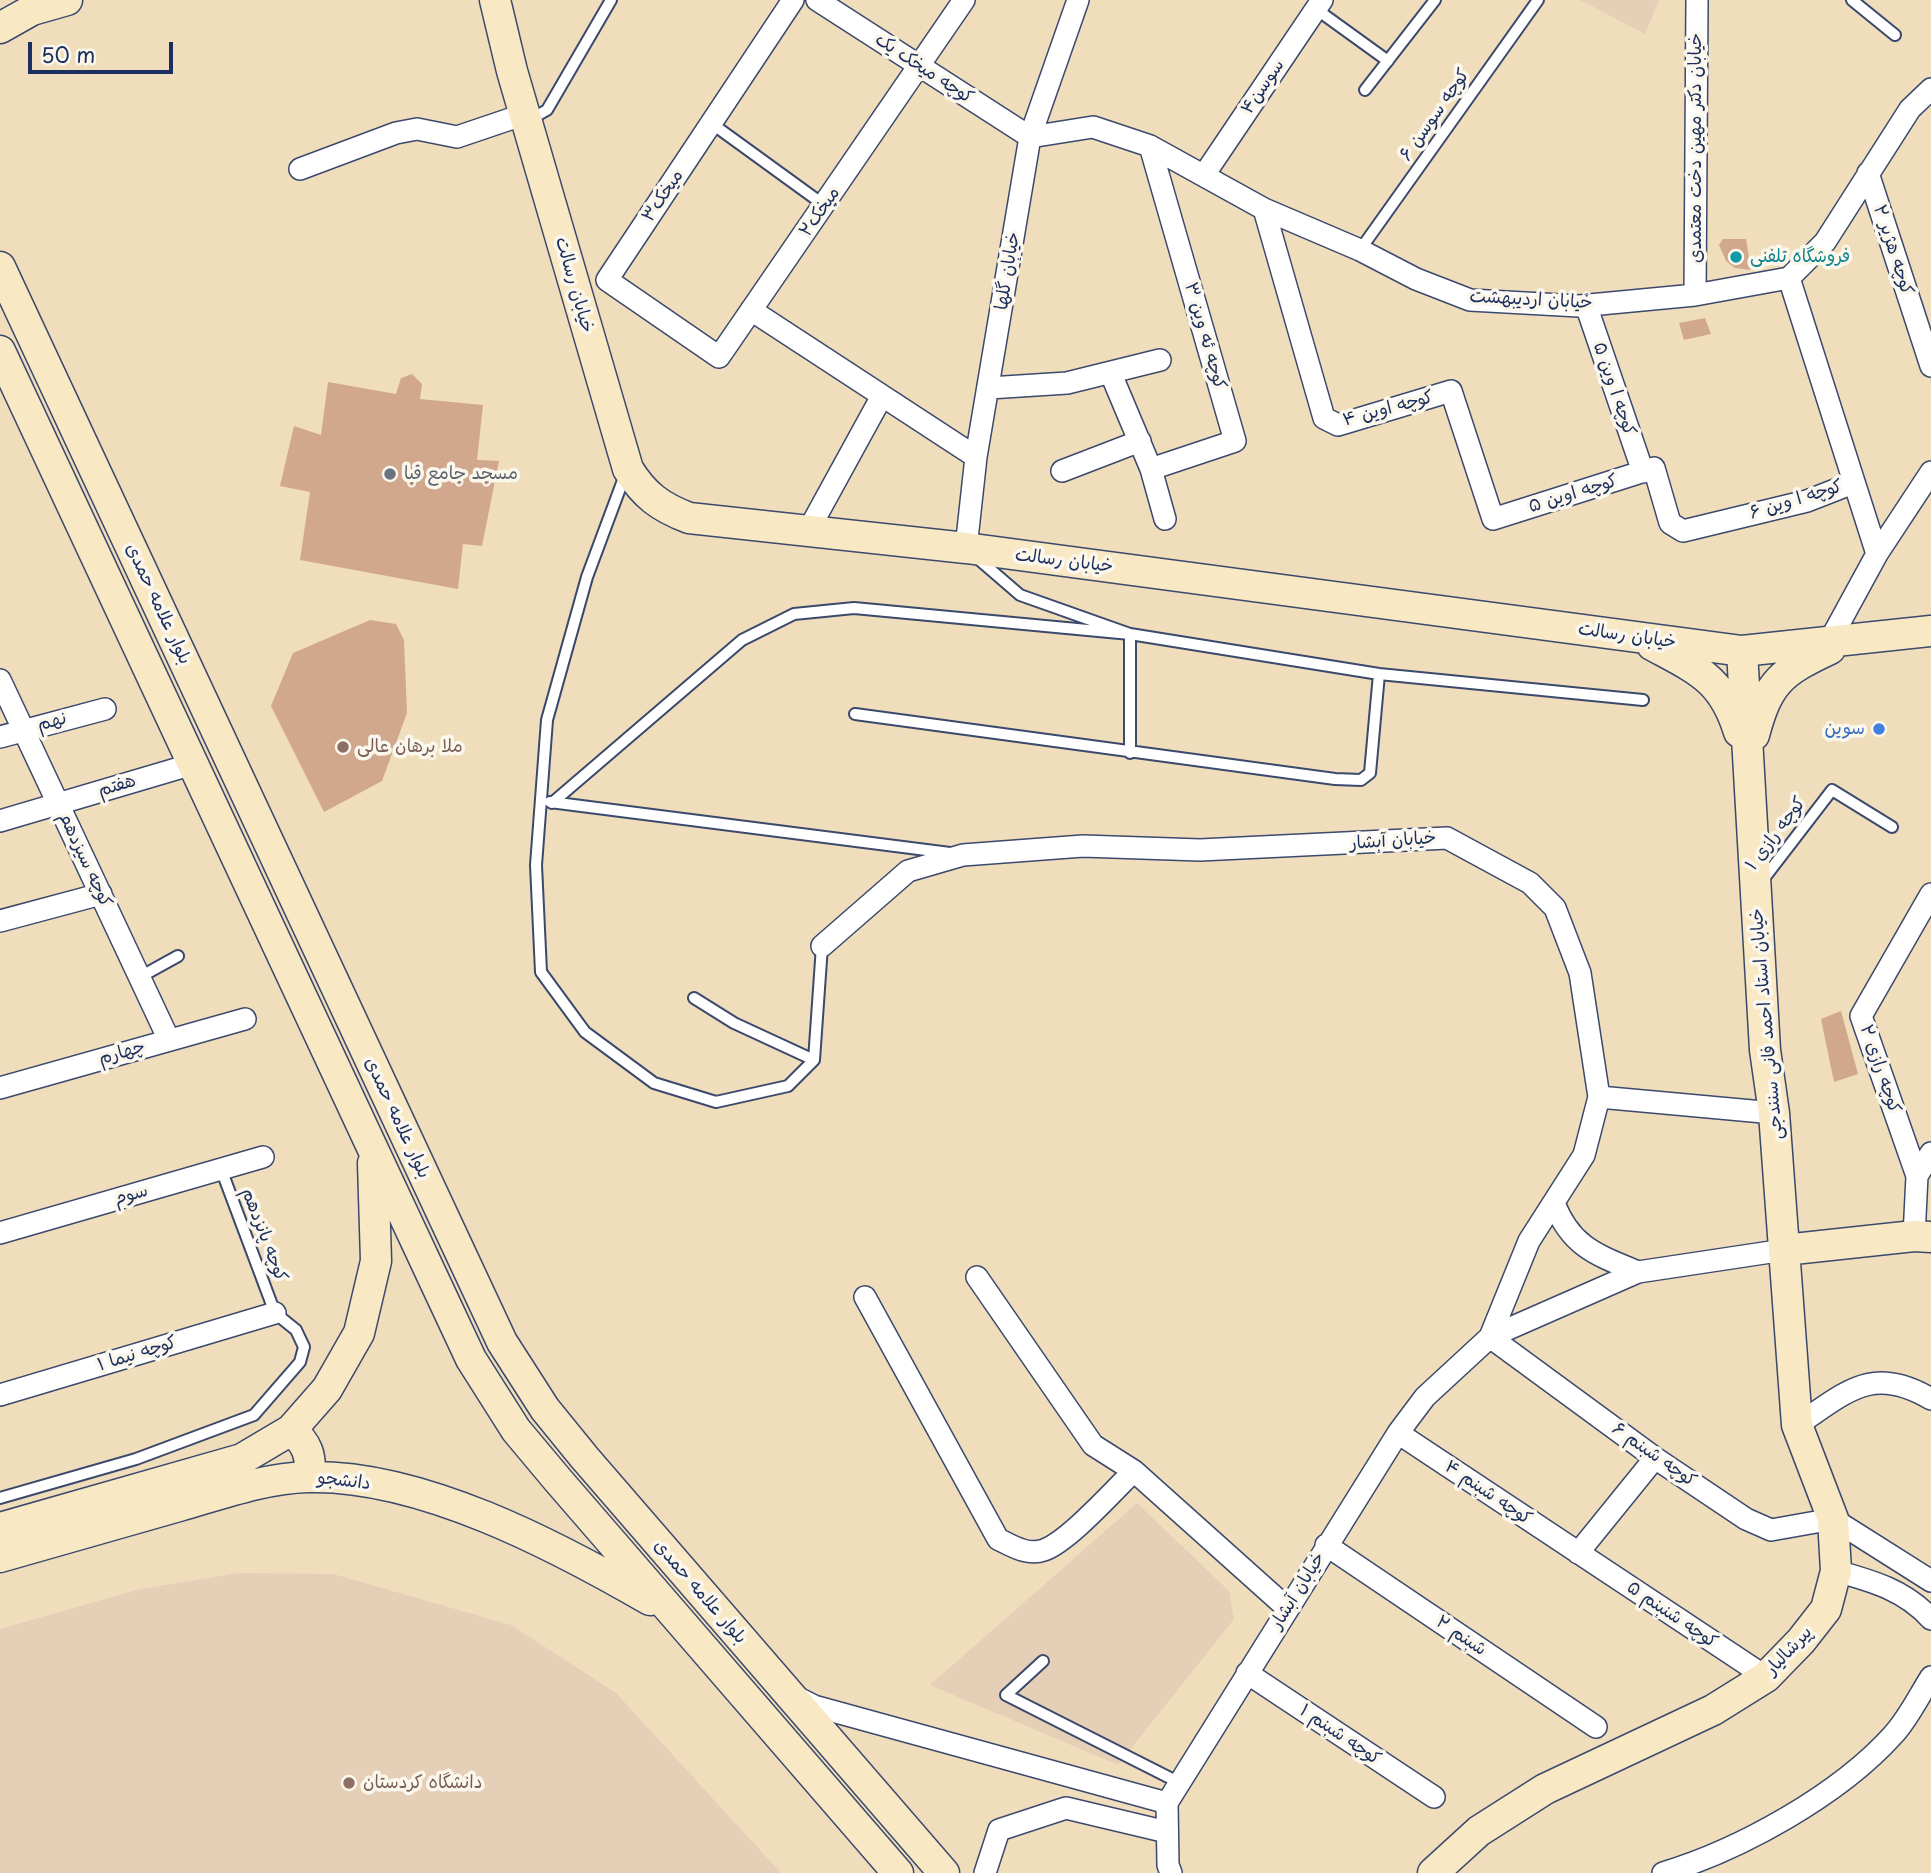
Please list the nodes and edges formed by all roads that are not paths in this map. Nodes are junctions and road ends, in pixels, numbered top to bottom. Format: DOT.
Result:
graph roads {
  1 [pos="67,0"];
  2 [pos="475,0"];
  3 [pos="495,0"];
  4 [pos="611,0"];
  5 [pos="793,0"];
  6 [pos="817,0"];
  7 [pos="964,0"];
  8 [pos="1078,0"];
  9 [pos="1435,0"];
  10 [pos="1538,0"];
  11 [pos="1697,0"];
  12 [pos="1852,0"];
  13 [pos="1319,4"];
  14 [pos="0,28"];
  15 [pos="1895,35"];
  16 [pos="1388,61"];
  17 [pos="920,66"];
  18 [pos="512,71"];
  19 [pos="1931,89"];
  20 [pos="1365,90"];
  21 [pos="524,114"];
  22 [pos="711,123"];
  23 [pos="1030,137"];
  24 [pos="1150,146"];
  25 [pos="300,169"];
  26 [pos="1868,173"];
  27 [pos="1204,174"];
  28 [pos="824,205"];
  29 [pos="1264,209"];
  30 [pos="1360,250"];
  31 [pos="0,267"];
  32 [pos="1789,278"];
  33 [pos="1695,295"];
  34 [pos="1586,305"];
  35 [pos="751,310"];
  36 [pos="719,357"];
  37 [pos="1160,360"];
  38 [pos="3,365"];
  39 [pos="1931,366"];
  40 [pos="1111,374"];
  41 [pos="989,388"];
  42 [pos="882,396"];
  43 [pos="1140,442"];
  44 [pos="976,457"];
  45 [pos="628,469"];
  46 [pos="1151,469"];
  47 [pos="1648,470"];
  48 [pos="1062,471"];
  49 [pos="1931,472"];
  50 [pos="1853,483"];
  51 [pos="1165,519"];
  52 [pos="1493,519"];
  53 [pos="808,531"];
  54 [pos="966,548"];
  55 [pos="1877,554"];
  56 [pos="1931,631"];
  57 [pos="1130,634"];
  58 [pos="1899,635"];
  59 [pos="1640,638"];
  60 [pos="1840,641"];
  61 [pos="1931,647"];
  62 [pos="1742,651"];
  63 [pos="1379,674"];
  64 [pos="0,680"];
  65 [pos="1643,700"];
  66 [pos="105,709"];
  67 [pos="855,713"];
  68 [pos="23,730"];
  69 [pos="0,737"];
  70 [pos="1130,753"];
  71 [pos="1748,759"];
  72 [pos="193,764"];
  73 [pos="540,801"];
  74 [pos="552,803"];
  75 [pos="58,804"];
  76 [pos="0,821"];
  77 [pos="1892,827"];
  78 [pos="963,855"];
  79 [pos="1756,889"];
  80 [pos="101,894"];
  81 [pos="1931,894"];
  82 [pos="0,921"];
  83 [pos="822,946"];
  84 [pos="178,956"];
  85 [pos="140,977"];
  86 [pos="694,998"];
  87 [pos="244,1019"];
  88 [pos="169,1040"];
  89 [pos="814,1060"];
  90 [pos="0,1088"];
  91 [pos="1599,1097"];
  92 [pos="1774,1113"];
  93 [pos="373,1152"];
  94 [pos="1931,1153"];
  95 [pos="263,1157"];
  96 [pos="221,1169"];
  97 [pos="1917,1176"];
  98 [pos="1554,1203"];
  99 [pos="0,1233"];
  100 [pos="1922,1236"];
  101 [pos="1784,1250"];
  102 [pos="1638,1272"];
  103 [pos="977,1277"];
  104 [pos="865,1297"];
  105 [pos="275,1313"];
  106 [pos="1490,1338"];
  107 [pos="0,1395"];
  108 [pos="1931,1399"];
  109 [pos="1797,1425"];
  110 [pos="290,1430"];
  111 [pos="1398,1433"];
  112 [pos="1655,1458"];
  113 [pos="1134,1471"];
  114 [pos="309,1477"];
  115 [pos="0,1498"];
  116 [pos="1833,1518"];
  117 [pos="0,1528"];
  118 [pos="1326,1545"];
  119 [pos="1578,1553"];
  120 [pos="0,1556"];
  121 [pos="1836,1571"];
  122 [pos="1931,1581"];
  123 [pos="1287,1608"];
  124 [pos="671,1612"];
  125 [pos="1931,1619"];
  126 [pos="1043,1661"];
  127 [pos="1247,1673"];
  128 [pos="1931,1676"];
  129 [pos="1766,1677"];
  130 [pos="784,1690"];
  131 [pos="1596,1727"];
  132 [pos="1180,1783"];
  133 [pos="1434,1797"];
  134 [pos="1167,1803"];
  135 [pos="1167,1832"];
  136 [pos="1667,1872"];
  137 [pos="898,1873"];
  138 [pos="944,1873"];
  139 [pos="985,1873"];
  140 [pos="1171,1873"];
  141 [pos="1433,1873"];
  1 -- 14 [label="street"];
  2 -- 18 [label="street"];
  3 -- 18 [label="street"];
  4 -- 21 [label="lane"];
  5 -- 22 [label="street, میخک۳"];
  6 -- 17 [label="street, کوچه میخک یک"];
  7 -- 17 [label="street, میخک۲"];
  8 -- 23 [label="street, خیابان گلها"];
  9 -- 16 [label="lane"];
  10 -- 30 [label="lane, کوچه سوسن ۶"];
  11 -- 33 [label="street, خیابان دکتر مهین دخت معتمدی"];
  12 -- 15 [label="lane"];
  13 -- 16 [label="lane"];
  13 -- 27 [label="street, سوسن۴"];
  16 -- 20 [label="lane"];
  17 -- 23 [label="street, کوچه میخک یک"];
  17 -- 28 [label="street, میخک۲"];
  18 -- 21 [label="street, خیابان رسالت"];
  19 -- 26 [label="street"];
  21 -- 25 [label="street"];
  21 -- 45 [label="street, خیابان رسالت"];
  22 -- 28 [label="lane"];
  22 -- 36 [label="street, میخک۳"];
  23 -- 24 [label="street, خیابان اردیبهشت"];
  23 -- 41 [label="street, خیابان گلها"];
  24 -- 27 [label="street, خیابان اردیبهشت"];
  24 -- 46 [label="street, کوچه ئه وین ۳"];
  26 -- 32 [label="street"];
  26 -- 39 [label="street, کوچه هژیر ۲"];
  27 -- 29 [label="street, خیابان اردیبهشت"];
  28 -- 35 [label="street, میخک۲"];
  29 -- 30 [label="street, خیابان اردیبهشت"];
  29 -- 52 [label="street, کوچه اوین ۴"];
  30 -- 34 [label="street, خیابان اردیبهشت"];
  31 -- 130 [label="street, بلوار علامه حمدی"];
  32 -- 33 [label="street, خیابان اردیبهشت"];
  32 -- 50 [label="street, کوچه ا وین ۶"];
  33 -- 34 [label="street, خیابان اردیبهشت"];
  34 -- 47 [label="street, کوچه ا وین ۵"];
  35 -- 36 [label="street, میخک۲"];
  35 -- 42 [label="street"];
  37 -- 40 [label="street"];
  38 -- 72 [label="street, بلوار علامه حمدی"];
  40 -- 41 [label="street"];
  40 -- 43 [label="street"];
  41 -- 44 [label="street, خیابان گلها"];
  42 -- 44 [label="street"];
  42 -- 53 [label="street"];
  43 -- 46 [label="street"];
  43 -- 48 [label="street"];
  44 -- 54 [label="street, خیابان گلها"];
  45 -- 53 [label="street, خیابان رسالت"];
  45 -- 73 [label="lane"];
  46 -- 51 [label="street"];
  47 -- 50 [label="street, کوچه ا وین ۶"];
  47 -- 52 [label="street, کوچه اوین ۵"];
  49 -- 55 [label="street"];
  50 -- 55 [label="street"];
  53 -- 54 [label="street, خیابان رسالت"];
  54 -- 57 [label="lane"];
  54 -- 59 [label="street, خیابان رسالت"];
  55 -- 60 [label="street"];
  56 -- 58 [label="street, خیابان رسالت"];
  57 -- 63 [label="lane"];
  57 -- 70 [label="lane"];
  57 -- 74 [label="lane"];
  58 -- 60 [label="street, خیابان رسالت"];
  58 -- 61 [label="street"];
  59 -- 62 [label="street, خیابان رسالت"];
  59 -- 71 [label="street"];
  60 -- 62 [label="street, خیابان رسالت"];
  60 -- 71 [label="street"];
  62 -- 71 [label="street, خیابان استاد احمد فانی سنندجی"];
  63 -- 65 [label="lane"];
  63 -- 70 [label="lane"];
  64 -- 68 [label="street, کوچه سیزدهم"];
  66 -- 68 [label="street, نهم"];
  67 -- 70 [label="lane"];
  68 -- 69 [label="street, نهم"];
  68 -- 75 [label="street, کوچه سیزدهم"];
  71 -- 79 [label="street, خیابان استاد احمد فانی سنندجی"];
  72 -- 75 [label="street, هفتم"];
  72 -- 93 [label="street, بلوار علامه حمدی"];
  73 -- 74 [label="lane"];
  73 -- 89 [label="lane"];
  74 -- 78 [label="lane"];
  75 -- 76 [label="street, هفتم"];
  75 -- 80 [label="street, کوچه سیزدهم"];
  77 -- 79 [label="lane, کوچه رازی ۱"];
  78 -- 83 [label="street, خیابان آبشار"];
  78 -- 91 [label="street, خیابان آبشار"];
  79 -- 92 [label="street, خیابان استاد احمد فانی سنندجی"];
  80 -- 82 [label="street"];
  80 -- 85 [label="street, کوچه سیزدهم"];
  81 -- 97 [label="street, کوچه رازی ۲"];
  83 -- 89 [label="lane"];
  84 -- 85 [label="lane"];
  85 -- 88 [label="street, کوچه سیزدهم"];
  86 -- 89 [label="lane"];
  87 -- 88 [label="street, چهارم"];
  88 -- 90 [label="street, چهارم"];
  91 -- 92 [label="street"];
  91 -- 98 [label="street, خیابان آبشار"];
  92 -- 101 [label="street, خیابان استاد احمد فانی سنندجی"];
  93 -- 110 [label="street"];
  93 -- 124 [label="street, بلوار علامه حمدی"];
  94 -- 97 [label="street"];
  95 -- 96 [label="street, سوم"];
  96 -- 99 [label="street, سوم"];
  96 -- 105 [label="lane, کوچه پانزدهم"];
  97 -- 100 [label="street"];
  98 -- 102 [label="street"];
  98 -- 106 [label="street, خیابان آبشار"];
  100 -- 101 [label="street"];
  101 -- 102 [label="street, خیابان آبشار"];
  101 -- 109 [label="street, پیرشالیار"];
  102 -- 106 [label="street, خیابان آبشار"];
  103 -- 113 [label="street"];
  104 -- 113 [label="street"];
  105 -- 107 [label="street, کوچه نیما ۱"];
  105 -- 115 [label="lane"];
  106 -- 111 [label="street, خیابان آبشار"];
  106 -- 112 [label="street, کوچه شبنم ۶"];
  108 -- 109 [label="street"];
  109 -- 116 [label="street, پیرشالیار"];
  110 -- 114 [label="street"];
  110 -- 117 [label="street"];
  111 -- 118 [label="street, خیابان آبشار"];
  111 -- 119 [label="street, کوچه شبنم ۴"];
  112 -- 116 [label="street, کوچه شبنم ۶"];
  112 -- 119 [label="street"];
  113 -- 123 [label="street"];
  114 -- 120 [label="street, دانشجو"];
  114 -- 124 [label="street, دانشجو"];
  116 -- 121 [label="street, پیرشالیار"];
  116 -- 122 [label="street"];
  118 -- 123 [label="street, خیابان آبشار"];
  118 -- 131 [label="street, شبنم ۲"];
  119 -- 129 [label="street, کوچه شنبنم ۵"];
  121 -- 125 [label="street"];
  121 -- 129 [label="street, پیرشالیار"];
  123 -- 127 [label="street, خیابان آبشار"];
  124 -- 137 [label="street, بلوار علامه حمدی"];
  126 -- 132 [label="lane"];
  127 -- 132 [label="street, خیابان آبشار"];
  127 -- 133 [label="street, کوچه شبنم ۱"];
  128 -- 136 [label="street"];
  129 -- 141 [label="street, پیرشالیار"];
  130 -- 134 [label="street"];
  130 -- 138 [label="street, بلوار علامه حمدی"];
  132 -- 134 [label="street, خیابان آبشار"];
  134 -- 135 [label="street"];
  135 -- 139 [label="street"];
  135 -- 140 [label="street"];
}
